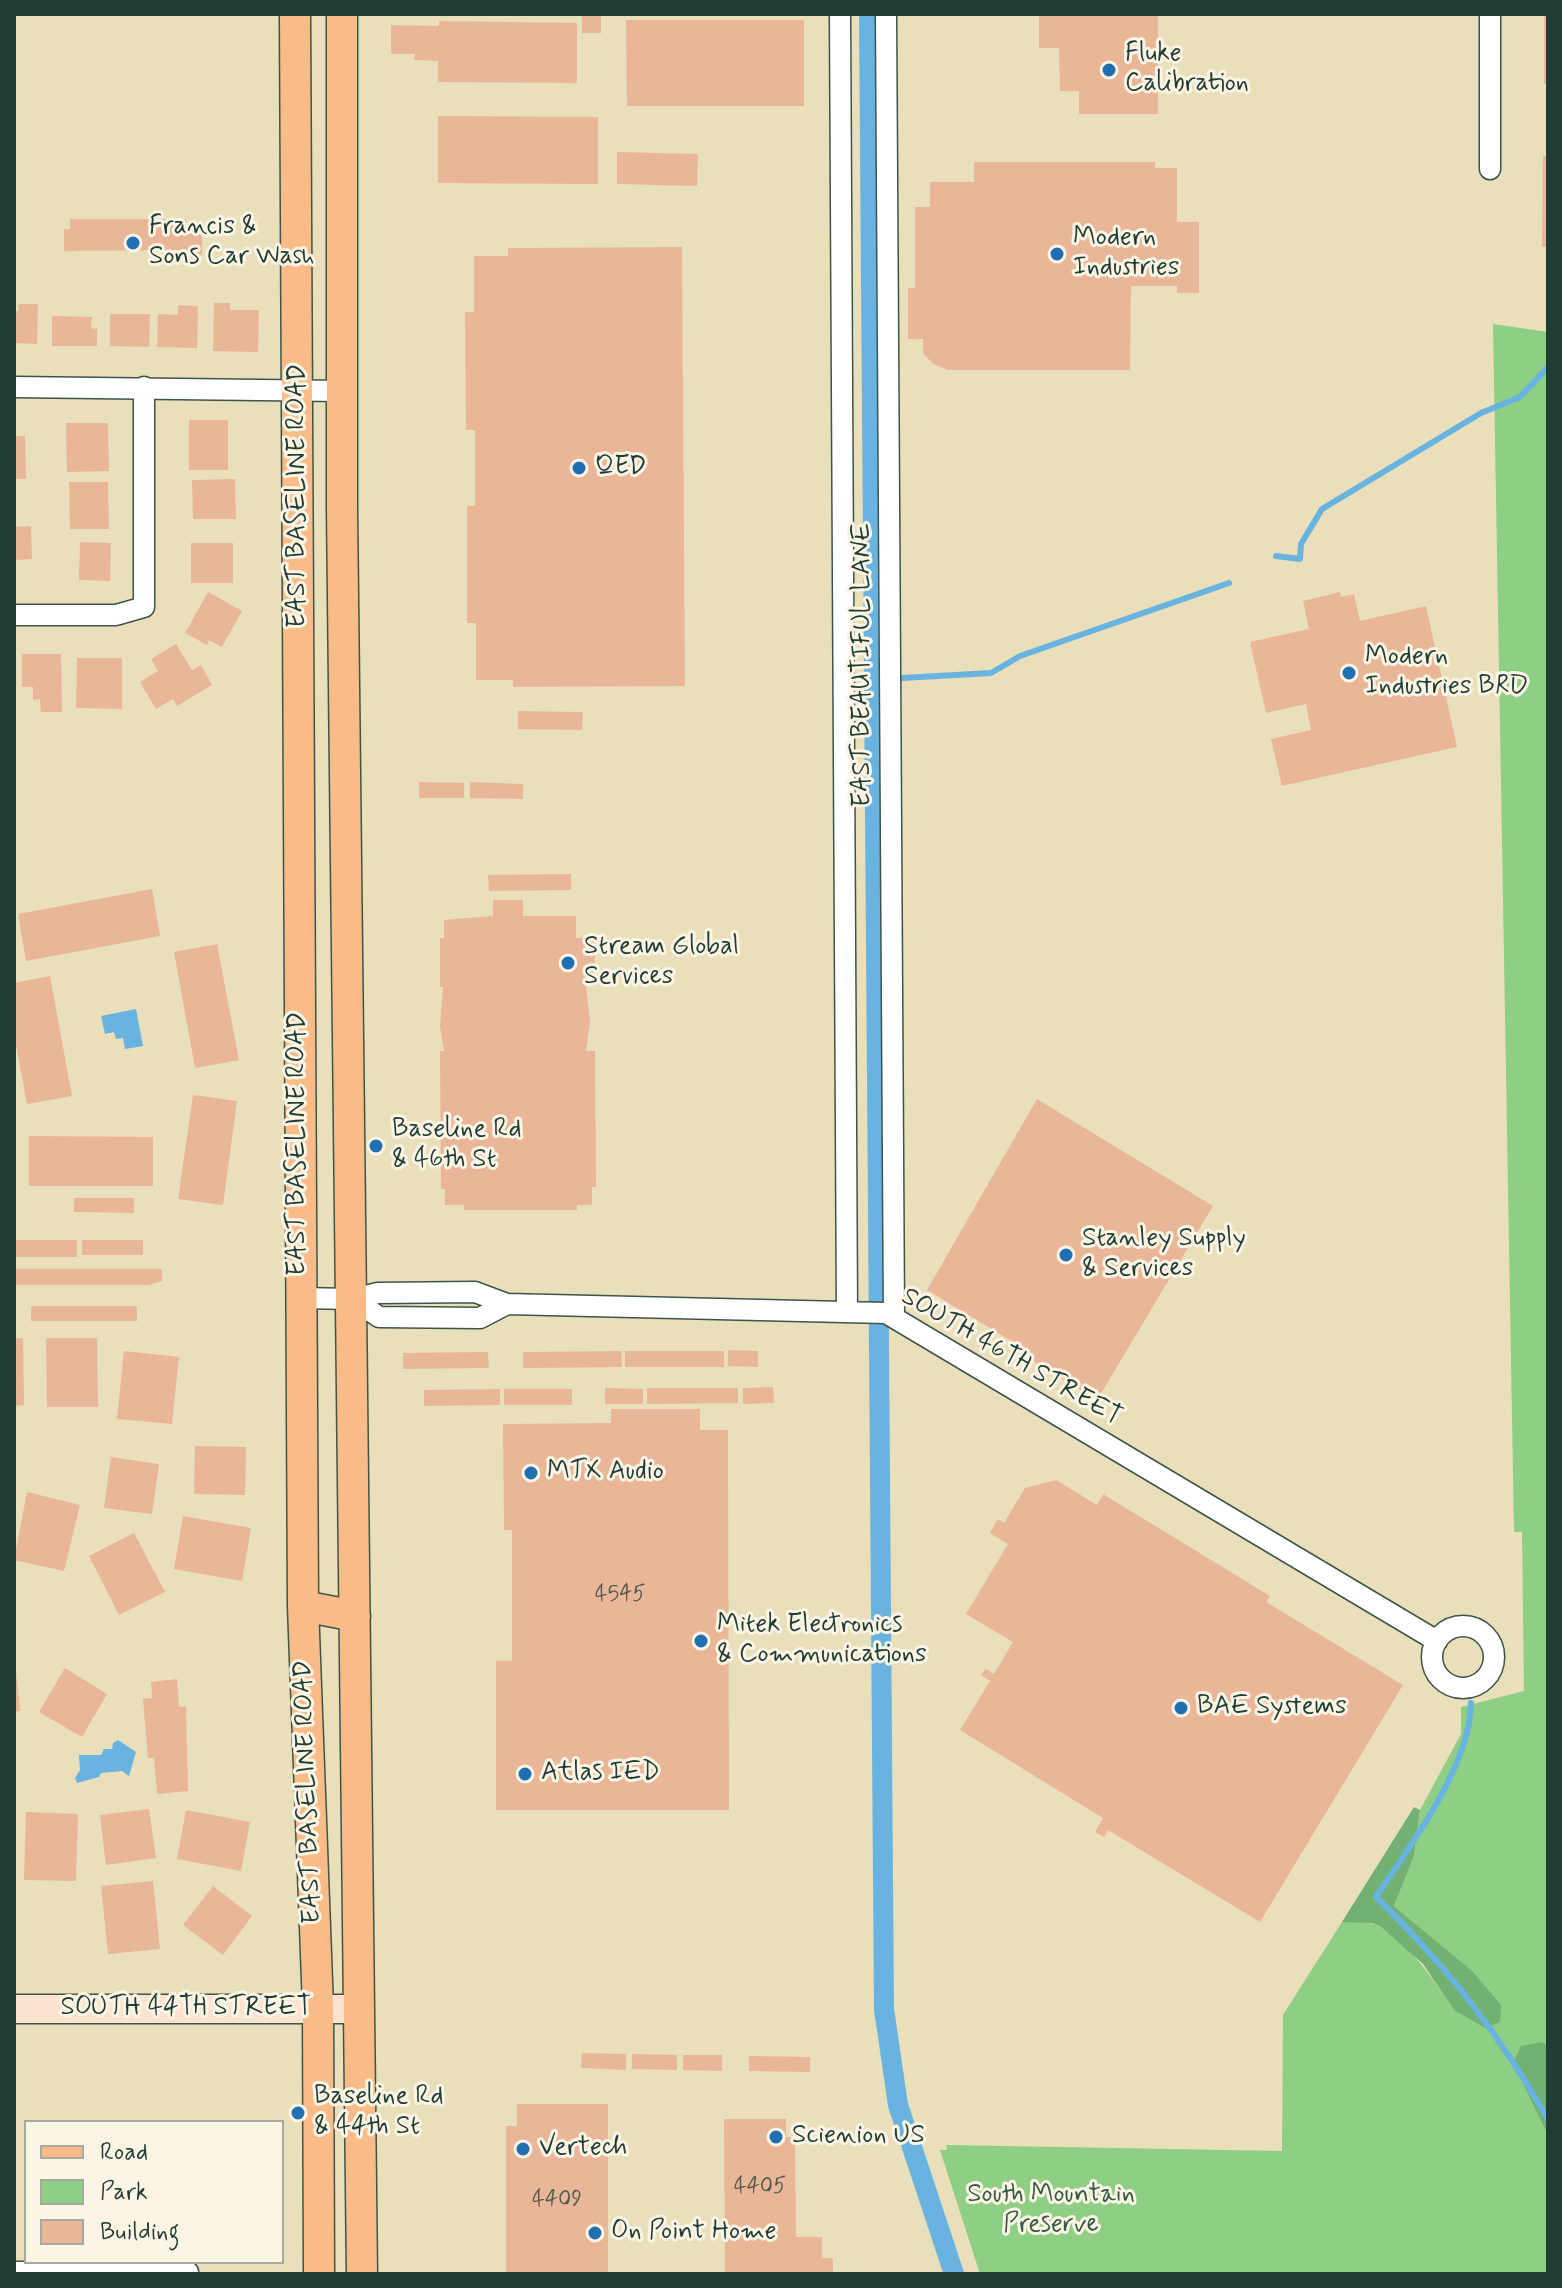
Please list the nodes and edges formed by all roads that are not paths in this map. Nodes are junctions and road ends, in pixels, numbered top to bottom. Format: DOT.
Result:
graph roads {
  1 [pos="295,14"];
  2 [pos="342,14"];
  3 [pos="840,14"];
  4 [pos="886,14"];
  5 [pos="1490,14"];
  6 [pos="1490,169"];
  7 [pos="14,387"];
  8 [pos="144,387"];
  9 [pos="299,390"];
  10 [pos="341,391"];
  11 [pos="14,615"];
  12 [pos="299,872"];
  13 [pos="346,872"];
  14 [pos="300,1298"];
  15 [pos="353,1299"];
  16 [pos="873,1313"];
  17 [pos="303,1606"];
  18 [pos="355,1616"];
  19 [pos="1437,1641"];
  20 [pos="318,2008"];
  21 [pos="14,2009"];
  22 [pos="359,2009"];
  23 [pos="187,2269"];
  24 [pos="14,2272"];
  25 [pos="319,2274"];
  26 [pos="362,2274"];
  1 -- 9 [label="main road, EAST BASELINE ROAD"];
  2 -- 10 [label="main road, EAST BASELINE ROAD"];
  3 -- 16 [label="street, EAST BEAUTIFUL LANE"];
  4 -- 16 [label="street, EAST BEAUTIFUL LANE"];
  5 -- 6 [label="street"];
  7 -- 8 [label="street"];
  8 -- 9 [label="street"];
  8 -- 11 [label="street"];
  9 -- 10 [label="street"];
  9 -- 12 [label="main road, EAST BASELINE ROAD"];
  10 -- 13 [label="main road, EAST BASELINE ROAD"];
  12 -- 13 [label="main road"];
  12 -- 14 [label="main road, EAST BASELINE ROAD"];
  13 -- 15 [label="main road, EAST BASELINE ROAD"];
  14 -- 15 [label="street, SOUTH 46TH STREET"];
  14 -- 17 [label="main road, EAST BASELINE ROAD"];
  15 -- 16 [label="street, SOUTH 46TH STREET"];
  15 -- 18 [label="main road, EAST BASELINE ROAD"];
  16 -- 19 [label="street, SOUTH 46TH STREET"];
  17 -- 18 [label="main road"];
  17 -- 20 [label="main road, EAST BASELINE ROAD"];
  18 -- 22 [label="main road, EAST BASELINE ROAD"];
  20 -- 21 [label="street, SOUTH 44TH STREET"];
  20 -- 22 [label="street, SOUTH 44TH STREET"];
  20 -- 25 [label="main road, EAST BASELINE ROAD"];
  22 -- 26 [label="main road, EAST BASELINE ROAD"];
  23 -- 24 [label="street"];
}
